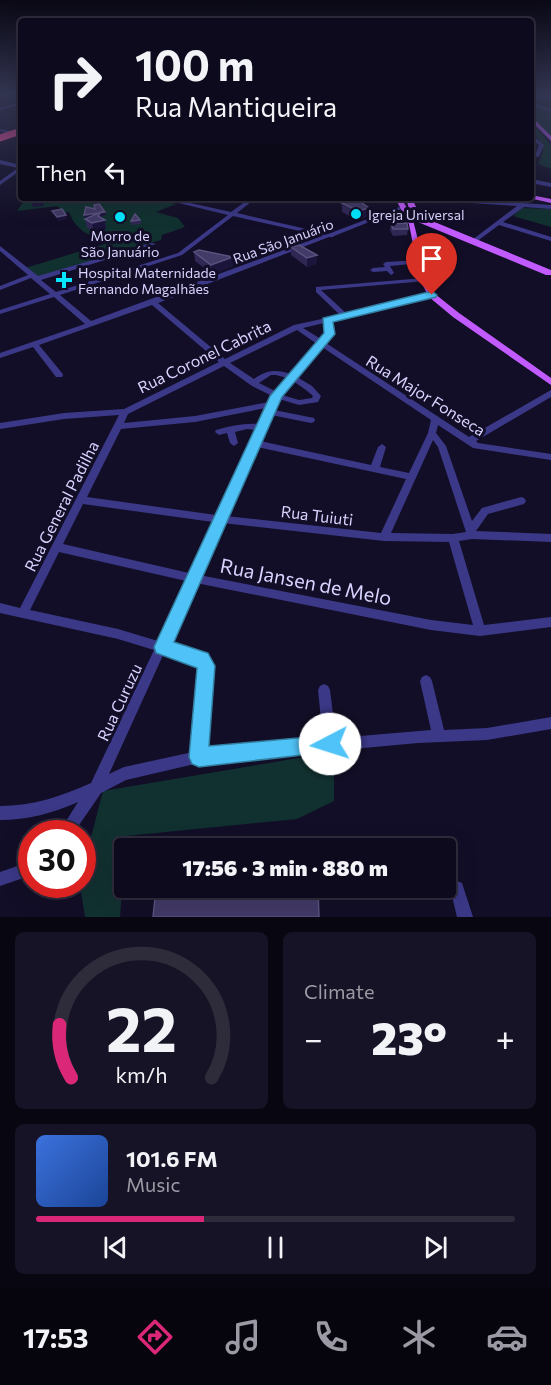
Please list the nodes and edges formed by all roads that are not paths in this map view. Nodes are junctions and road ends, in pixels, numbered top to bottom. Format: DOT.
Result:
graph roads {
  1 [pos="534,138"];
  2 [pos="537,156"];
  3 [pos="0,162"];
  4 [pos="18,166"];
  5 [pos="18,169"];
  6 [pos="534,182"];
  7 [pos="0,183"];
  8 [pos="551,185"];
  9 [pos="534,198"];
  10 [pos="175,201"];
  11 [pos="248,201"];
  12 [pos="403,201"];
  13 [pos="405,201"];
  14 [pos="474,201"];
  15 [pos="551,201"];
  16 [pos="524,204"];
  17 [pos="551,207"];
  18 [pos="233,214"];
  19 [pos="411,218"];
  20 [pos="499,223"];
  21 [pos="331,236"];
  22 [pos="551,239"];
  23 [pos="474,241"];
  24 [pos="153,244"];
  25 [pos="0,248"];
  26 [pos="420,262"];
  27 [pos="373,270"];
  28 [pos="550,273"];
  29 [pos="34,277"];
  30 [pos="424,280"];
  31 [pos="0,288"];
  32 [pos="55,293"];
  33 [pos="432,295"];
  34 [pos="153,302"];
  35 [pos="0,312"];
  36 [pos="344,315"];
  37 [pos="326,320"];
  38 [pos="90,324"];
  39 [pos="297,327"];
  40 [pos="319,343"];
  41 [pos="34,344"];
  42 [pos="0,356"];
  43 [pos="224,364"];
  44 [pos="59,375"];
  45 [pos="292,378"];
  46 [pos="549,379"];
  47 [pos="254,383"];
  48 [pos="551,393"];
  49 [pos="272,404"];
  50 [pos="125,411"];
  51 [pos="435,419"];
  52 [pos="311,420"];
  53 [pos="0,426"];
  54 [pos="120,426"];
  55 [pos="262,428"];
  56 [pos="230,429"];
  57 [pos="219,432"];
  58 [pos="435,436"];
  59 [pos="464,439"];
  60 [pos="255,442"];
  61 [pos="234,443"];
  62 [pos="382,447"];
  63 [pos="551,457"];
  64 [pos="375,468"];
  65 [pos="411,477"];
  66 [pos="81,500"];
  67 [pos="521,501"];
  68 [pos="218,519"];
  69 [pos="471,533"];
  70 [pos="384,537"];
  71 [pos="453,538"];
  72 [pos="551,538"];
  73 [pos="57,546"];
  74 [pos="193,578"];
  75 [pos="0,608"];
  76 [pos="23,614"];
  77 [pos="551,622"];
  78 [pos="480,631"];
  79 [pos="163,647"];
  80 [pos="426,681"];
  81 [pos="324,690"];
  82 [pos="551,723"];
  83 [pos="439,736"];
  84 [pos="330,744"];
  85 [pos="199,757"];
  86 [pos="96,788"];
  87 [pos="0,813"];
  88 [pos="74,820"];
  89 [pos="18,873"];
  90 [pos="0,879"];
  91 [pos="457,888"];
  92 [pos="465,917"];
  1 -- 2 [label="street"];
  3 -- 4 [label="street"];
  5 -- 7 [label="street"];
  6 -- 8 [label="street"];
  9 -- 15 [label="main road"];
  10 -- 18 [label="street"];
  11 -- 18 [label="street"];
  12 -- 21 [label="street, Rua São Januário"];
  13 -- 19 [label="main road"];
  14 -- 16 [label="street"];
  16 -- 17 [label="street"];
  16 -- 20 [label="street"];
  18 -- 21 [label="street"];
  18 -- 32 [label="street"];
  19 -- 23 [label="main road"];
  19 -- 26 [label="main road"];
  20 -- 22 [label="street"];
  20 -- 23 [label="street"];
  21 -- 34 [label="street, Rua São Januário"];
  23 -- 28 [label="main road"];
  24 -- 29 [label="street"];
  25 -- 29 [label="street"];
  26 -- 27 [label="street"];
  26 -- 30 [label="main road"];
  29 -- 31 [label="street"];
  29 -- 32 [label="street"];
  30 -- 33 [label="main road"];
  30 -- 36 [label="street"];
  32 -- 35 [label="street"];
  32 -- 38 [label="street"];
  33 -- 36 [label="street, Rua Coronel Cabrita"];
  33 -- 46 [label="main road"];
  34 -- 38 [label="street, Rua São Januário"];
  34 -- 43 [label="street"];
  36 -- 37 [label="street, Rua Coronel Cabrita"];
  37 -- 39 [label="street, Rua Coronel Cabrita"];
  37 -- 40 [label="street"];
  38 -- 41 [label="street, Rua São Januário"];
  39 -- 40 [label="street, Rua Major Fonseca"];
  39 -- 43 [label="street, Rua Coronel Cabrita"];
  40 -- 45 [label="street, Rua Curuzu"];
  40 -- 51 [label="street, Rua Major Fonseca"];
  41 -- 42 [label="street, Rua São Januário"];
  41 -- 44 [label="street"];
  43 -- 47 [label="street"];
  43 -- 50 [label="street, Rua Coronel Cabrita"];
  45 -- 47 [label="street"];
  45 -- 49 [label="street, Rua Curuzu"];
  45 -- 49 [label="street"];
  47 -- 49 [label="street"];
  48 -- 59 [label="street"];
  49 -- 52 [label="street"];
  49 -- 54 [label="street"];
  49 -- 55 [label="street, Rua Curuzu"];
  50 -- 53 [label="street"];
  50 -- 54 [label="street, Rua General Padilha"];
  51 -- 58 [label="street"];
  51 -- 59 [label="street, Rua Major Fonseca"];
  54 -- 66 [label="street, Rua General Padilha"];
  55 -- 56 [label="street"];
  55 -- 60 [label="street, Rua Curuzu"];
  56 -- 57 [label="street"];
  56 -- 61 [label="street"];
  58 -- 59 [label="street"];
  58 -- 65 [label="street"];
  58 -- 69 [label="street"];
  59 -- 63 [label="street, Rua Major Fonseca"];
  60 -- 64 [label="street"];
  60 -- 68 [label="street, Rua Curuzu"];
  62 -- 64 [label="street"];
  64 -- 65 [label="street"];
  65 -- 70 [label="street"];
  66 -- 68 [label="street, Rua Tuiuti"];
  66 -- 73 [label="street, Rua General Padilha"];
  67 -- 69 [label="street"];
  68 -- 70 [label="street, Rua Tuiuti"];
  68 -- 74 [label="street, Rua Curuzu"];
  69 -- 71 [label="street, Rua Tuiuti"];
  69 -- 72 [label="street, Rua Tuiuti"];
  70 -- 71 [label="street, Rua Tuiuti"];
  71 -- 78 [label="street"];
  73 -- 74 [label="street, Rua Jansen de Melo"];
  73 -- 76 [label="street, Rua General Padilha"];
  74 -- 78 [label="street, Rua Jansen de Melo"];
  74 -- 79 [label="street, Rua Curuzu"];
  75 -- 76 [label="street"];
  76 -- 79 [label="street"];
  77 -- 78 [label="street, Rua Jansen de Melo"];
  79 -- 85 [label="street"];
  79 -- 86 [label="street, Rua Curuzu"];
  80 -- 83 [label="street"];
  81 -- 84 [label="street"];
  82 -- 83 [label="street"];
  83 -- 84 [label="street"];
  84 -- 85 [label="street"];
  85 -- 86 [label="street"];
  86 -- 87 [label="street"];
  86 -- 88 [label="street, Rua Curuzu"];
  89 -- 90 [label="street"];
  91 -- 92 [label="street"];
}
